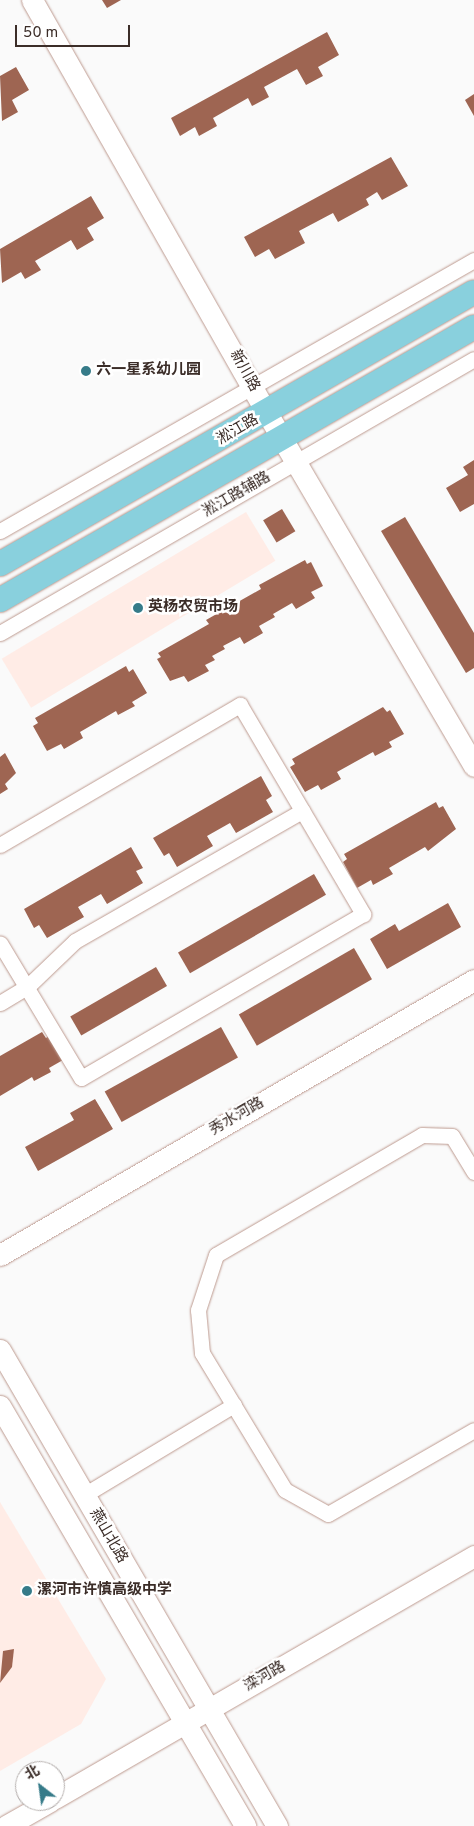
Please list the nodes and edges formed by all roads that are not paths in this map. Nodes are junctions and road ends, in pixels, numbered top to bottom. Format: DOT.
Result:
graph roads {
  1 [pos="32,0"];
  2 [pos="474,260"];
  3 [pos="474,292"];
  4 [pos="474,327"];
  5 [pos="474,359"];
  6 [pos="253,387"];
  7 [pos="267,413"];
  8 [pos="281,438"];
  9 [pos="295,461"];
  10 [pos="0,531"];
  11 [pos="0,564"];
  12 [pos="0,600"];
  13 [pos="0,633"];
  14 [pos="474,766"];
  15 [pos="302,811"];
  16 [pos="0,845"];
  17 [pos="0,942"];
  18 [pos="474,980"];
  19 [pos="27,987"];
  20 [pos="0,1003"];
  21 [pos="474,1172"];
  22 [pos="0,1254"];
  23 [pos="0,1350"];
  24 [pos="234,1405"];
  25 [pos="0,1406"];
  26 [pos="474,1430"];
  27 [pos="84,1496"];
  28 [pos="474,1556"];
  29 [pos="209,1709"];
  30 [pos="186,1723"];
  31 [pos="65,1792"];
  32 [pos="32,1811"];
  33 [pos="6,1826"];
  34 [pos="245,1826"];
  35 [pos="277,1826"];
  1 -- 6 [label="street, 新川路"];
  2 -- 6 [label="street"];
  3 -- 7 [label="main road, 淞江路"];
  4 -- 8 [label="main road, 淞江路"];
  5 -- 9 [label="street, 淞江路辅路"];
  6 -- 7 [label="street, 新川路"];
  6 -- 10 [label="street"];
  7 -- 8 [label="street, 新川路"];
  7 -- 11 [label="main road, 淞江路"];
  8 -- 9 [label="street, 新川路"];
  8 -- 12 [label="main road, 淞江路"];
  9 -- 13 [label="street, 淞江路辅路"];
  9 -- 14 [label="street, 新川路"];
  15 -- 16 [label="street"];
  15 -- 19 [label="street"];
  15 -- 19 [label="street"];
  17 -- 19 [label="street"];
  18 -- 22 [label="street, 秀水河路"];
  19 -- 20 [label="street"];
  21 -- 24 [label="street"];
  23 -- 27 [label="street, 燕山北路"];
  24 -- 26 [label="street"];
  24 -- 27 [label="street"];
  25 -- 30 [label="street, 燕山北路"];
  27 -- 29 [label="street, 燕山北路"];
  28 -- 29 [label="street, 滦河路"];
  29 -- 30 [label="street, 滦河路"];
  29 -- 35 [label="street, 燕山北路"];
  30 -- 31 [label="street, 滦河路"];
  30 -- 34 [label="street, 燕山北路"];
  32 -- 33 [label="street"];
}
